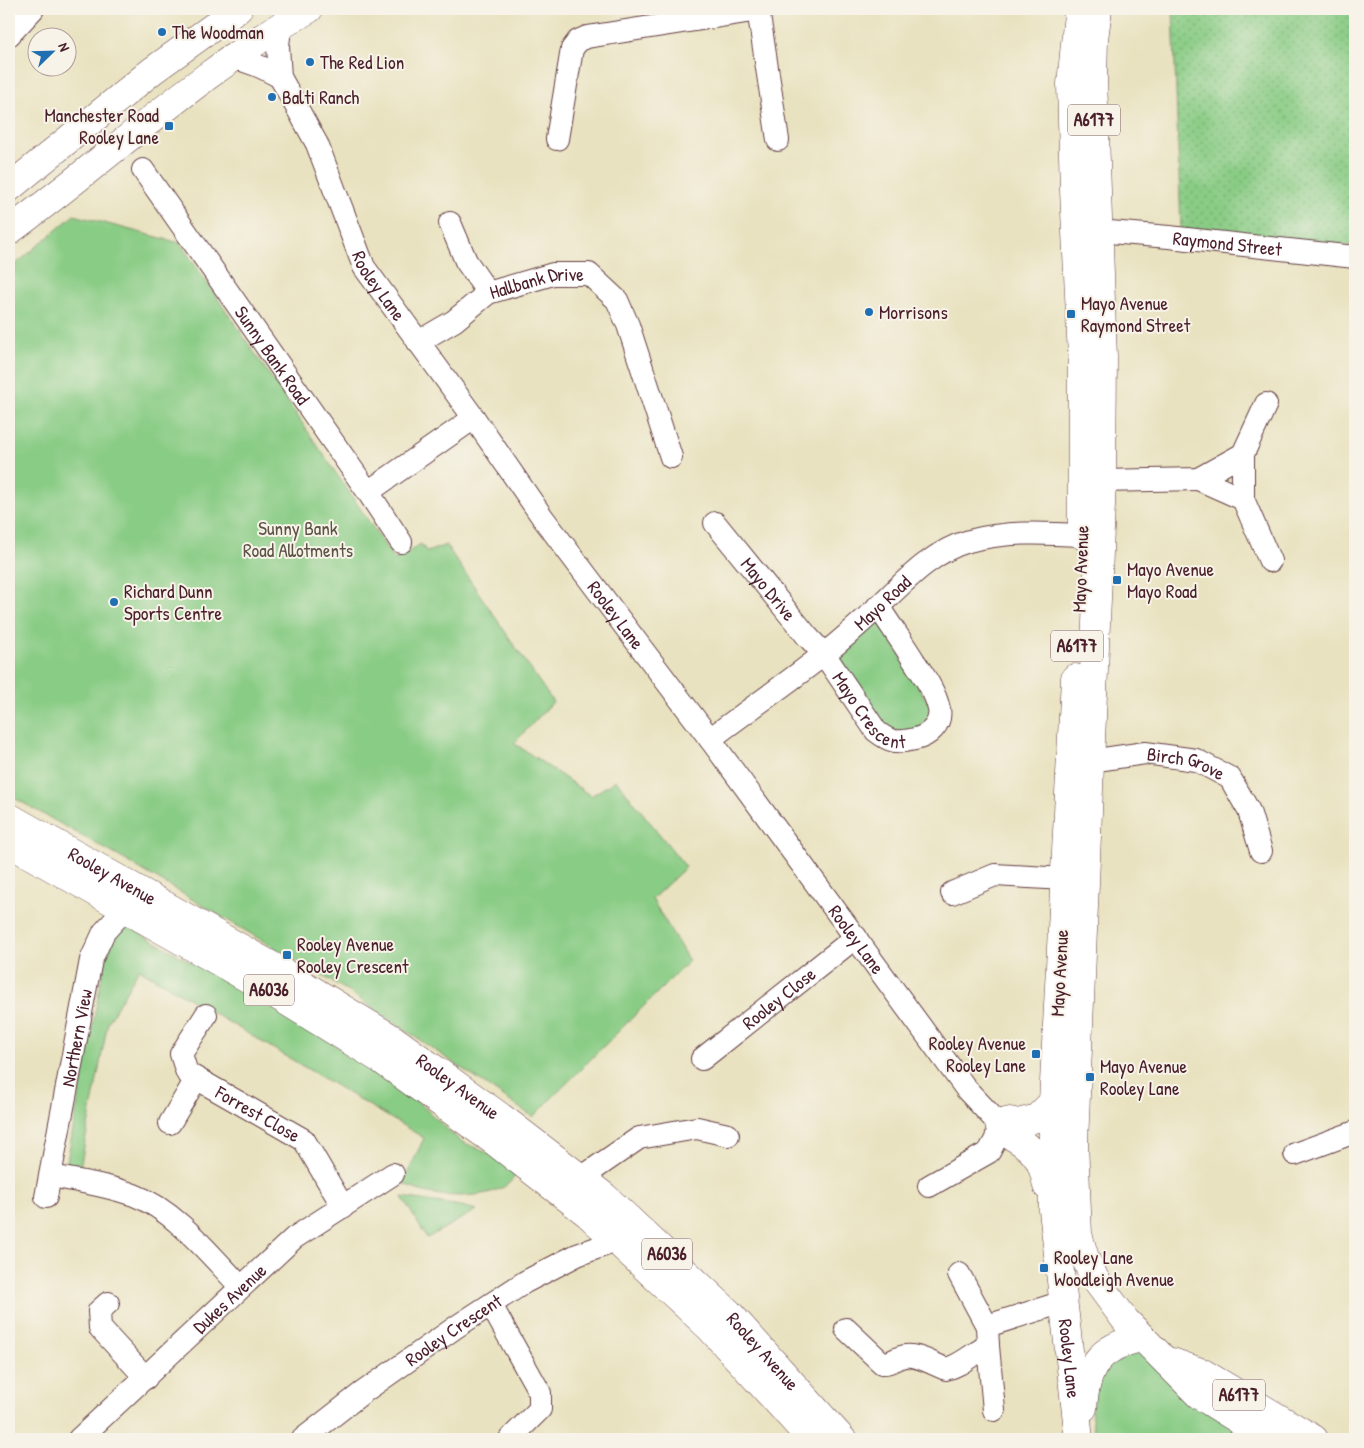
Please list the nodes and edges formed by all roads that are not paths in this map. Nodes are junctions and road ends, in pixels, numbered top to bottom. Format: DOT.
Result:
graph roads {
  1 [pos="33,9"];
  2 [pos="238,9"];
  3 [pos="309,9"];
  4 [pos="758,9"];
  5 [pos="1080,9"];
  6 [pos="1098,9"];
  7 [pos="211,19"];
  8 [pos="280,27"];
  9 [pos="9,35"];
  10 [pos="232,58"];
  11 [pos="280,76"];
  12 [pos="557,138"];
  13 [pos="778,140"];
  14 [pos="142,170"];
  15 [pos="9,188"];
  16 [pos="59,194"];
  17 [pos="450,223"];
  18 [pos="9,231"];
  19 [pos="1098,231"];
  20 [pos="9,246"];
  21 [pos="1355,257"];
  22 [pos="488,293"];
  23 [pos="418,342"];
  24 [pos="1266,404"];
  25 [pos="474,418"];
  26 [pos="1243,454"];
  27 [pos="671,457"];
  28 [pos="1198,480"];
  29 [pos="1102,481"];
  30 [pos="368,492"];
  31 [pos="1243,499"];
  32 [pos="715,523"];
  33 [pos="1082,535"];
  34 [pos="401,542"];
  35 [pos="1270,561"];
  36 [pos="878,606"];
  37 [pos="824,654"];
  38 [pos="710,739"];
  39 [pos="1090,761"];
  40 [pos="9,817"];
  41 [pos="9,843"];
  42 [pos="1260,852"];
  43 [pos="1065,879"];
  44 [pos="952,893"];
  45 [pos="125,909"];
  46 [pos="856,937"];
  47 [pos="206,1015"];
  48 [pos="702,1059"];
  49 [pos="196,1079"];
  50 [pos="1053,1102"];
  51 [pos="170,1123"];
  52 [pos="999,1124"];
  53 [pos="1355,1132"];
  54 [pos="728,1135"];
  55 [pos="1295,1154"];
  56 [pos="394,1174"];
  57 [pos="581,1178"];
  58 [pos="929,1186"];
  59 [pos="343,1207"];
  60 [pos="1064,1210"];
  61 [pos="616,1241"];
  62 [pos="959,1274"];
  63 [pos="241,1287"];
  64 [pos="1061,1290"];
  65 [pos="108,1303"];
  66 [pos="491,1305"];
  67 [pos="846,1329"];
  68 [pos="987,1336"];
  69 [pos="1141,1338"];
  70 [pos="1161,1358"];
  71 [pos="146,1378"];
  72 [pos="994,1410"];
  73 [pos="79,1439"];
  74 [pos="303,1439"];
  75 [pos="510,1439"];
  76 [pos="811,1439"];
  77 [pos="842,1439"];
  78 [pos="1080,1439"];
  79 [pos="1268,1439"];
  80 [pos="1314,1439"];
  1 -- 9 [label="street"];
  2 -- 7 [label="main road"];
  3 -- 8 [label="main road"];
  4 -- 12 [label="street"];
  4 -- 13 [label="street"];
  5 -- 33 [label="main road, Mayo Avenue / A6177"];
  6 -- 19 [label="main road, Mayo Avenue / A6177"];
  7 -- 15 [label="main road"];
  8 -- 10 [label="main road"];
  8 -- 11 [label="street, Rooley Lane"];
  10 -- 11 [label="street"];
  10 -- 16 [label="main road"];
  11 -- 23 [label="street, Rooley Lane"];
  14 -- 30 [label="street, Sunny Bank Road"];
  16 -- 18 [label="main road"];
  16 -- 20 [label="main road"];
  17 -- 22 [label="street"];
  19 -- 21 [label="street, Raymond Street"];
  19 -- 29 [label="main road, Mayo Avenue / A6177"];
  22 -- 23 [label="street, Hallbank Drive"];
  22 -- 27 [label="street, Hallbank Drive"];
  23 -- 25 [label="street, Rooley Lane"];
  24 -- 26 [label="street"];
  25 -- 30 [label="street"];
  25 -- 38 [label="street, Rooley Lane"];
  26 -- 28 [label="street"];
  26 -- 31 [label="street"];
  28 -- 29 [label="street"];
  28 -- 31 [label="street"];
  29 -- 39 [label="main road, Mayo Avenue / A6177"];
  30 -- 34 [label="street, Sunny Bank Road"];
  31 -- 35 [label="street"];
  32 -- 37 [label="street, Mayo Drive"];
  33 -- 36 [label="street, Mayo Road"];
  33 -- 43 [label="main road, Mayo Avenue / A6177"];
  36 -- 37 [label="street, Mayo Road"];
  36 -- 37 [label="street, Mayo Crescent"];
  37 -- 38 [label="street, Mayo Road"];
  38 -- 46 [label="street, Rooley Lane"];
  39 -- 42 [label="street, Birch Grove"];
  39 -- 60 [label="main road, Mayo Avenue / A6177"];
  40 -- 57 [label="main road, Rooley Avenue / A6036"];
  41 -- 45 [label="main road, Rooley Avenue / A6036"];
  43 -- 44 [label="street"];
  43 -- 50 [label="main road, Mayo Avenue / A6177"];
  45 -- 61 [label="main road, Rooley Avenue / A6036"];
  45 -- 63 [label="street, Northern View"];
  46 -- 48 [label="street, Rooley Close"];
  46 -- 52 [label="street, Rooley Lane"];
  47 -- 49 [label="street, Forrest Close"];
  49 -- 51 [label="street, Forrest Close"];
  49 -- 59 [label="street, Forrest Close"];
  50 -- 52 [label="main road"];
  50 -- 60 [label="main road, Mayo Avenue / A6177"];
  52 -- 58 [label="street"];
  52 -- 60 [label="main road"];
  53 -- 55 [label="street"];
  54 -- 57 [label="street"];
  56 -- 59 [label="street, Dukes Avenue"];
  57 -- 77 [label="main road, Rooley Avenue / A6036"];
  59 -- 63 [label="street, Dukes Avenue"];
  60 -- 64 [label="main road, Mayo Avenue / A6177"];
  60 -- 69 [label="main road, A6177"];
  61 -- 66 [label="street, Rooley Crescent"];
  61 -- 76 [label="main road, Rooley Avenue / A6036"];
  62 -- 68 [label="street"];
  63 -- 71 [label="street, Dukes Avenue"];
  64 -- 68 [label="street"];
  64 -- 78 [label="main road, Rooley Lane / A6177"];
  65 -- 71 [label="street"];
  66 -- 74 [label="street, Rooley Crescent"];
  66 -- 75 [label="street"];
  67 -- 68 [label="street"];
  68 -- 72 [label="street"];
  69 -- 70 [label="main road, A6177"];
  69 -- 78 [label="main road"];
  70 -- 79 [label="main road, A6177"];
  70 -- 80 [label="main road, A6177"];
  71 -- 73 [label="street, Dukes Avenue"];
}
